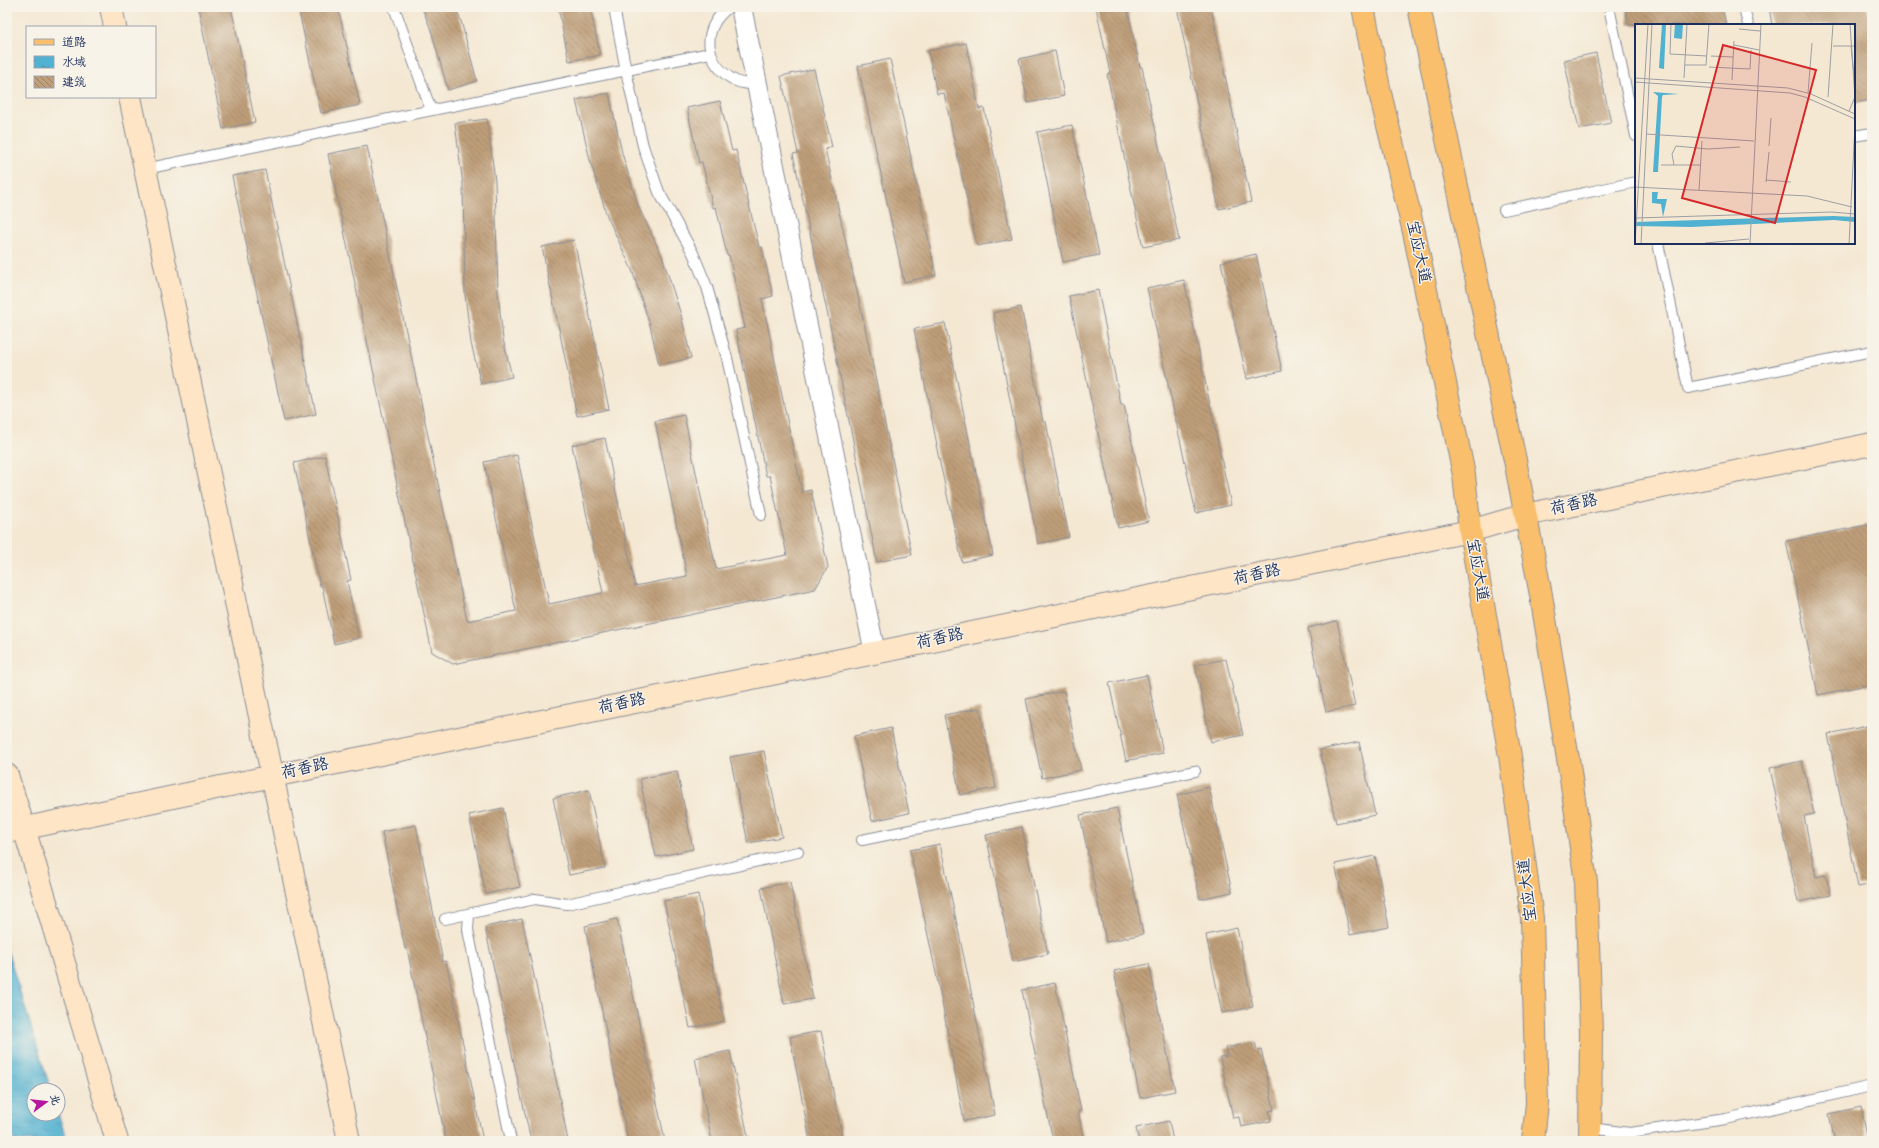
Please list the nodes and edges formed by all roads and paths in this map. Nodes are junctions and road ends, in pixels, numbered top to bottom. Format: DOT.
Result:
graph roads {
  1 [pos="111,7"];
  2 [pos="394,7"];
  3 [pos="614,7"];
  4 [pos="729,7"];
  5 [pos="741,7"];
  6 [pos="1363,7"];
  7 [pos="1420,7"];
  8 [pos="1609,7"];
  9 [pos="1744,7"];
  10 [pos="1748,24"];
  11 [pos="115,26"];
  12 [pos="710,53"];
  13 [pos="626,71"];
  14 [pos="758,85"];
  15 [pos="130,98"];
  16 [pos="431,110"];
  17 [pos="1635,131"];
  18 [pos="1872,133"];
  19 [pos="1855,136"];
  20 [pos="145,169"];
  21 [pos="1635,182"];
  22 [pos="1504,210"];
  23 [pos="1658,244"];
  24 [pos="1872,351"];
  25 [pos="1872,444"];
  26 [pos="761,515"];
  27 [pos="1525,516"];
  28 [pos="1470,531"];
  29 [pos="875,653"];
  30 [pos="1195,770"];
  31 [pos="7,775"];
  32 [pos="273,776"];
  33 [pos="16,830"];
  34 [pos="862,840"];
  35 [pos="798,852"];
  36 [pos="469,914"];
  37 [pos="445,919"];
  38 [pos="1872,1086"];
  39 [pos="1590,1135"];
  40 [pos="117,1141"];
  41 [pos="349,1141"];
  42 [pos="511,1141"];
  43 [pos="1533,1141"];
  1 -- 11 [label="street"];
  2 -- 16 [label="lane"];
  3 -- 13 [label="lane"];
  4 -- 12 [label="lane"];
  5 -- 14 [label="street"];
  6 -- 28 [label="main road, 宝应大道"];
  7 -- 27 [label="main road"];
  8 -- 17 [label="lane"];
  9 -- 10 [label="lane"];
  12 -- 13 [label="lane"];
  12 -- 14 [label="lane"];
  13 -- 16 [label="lane"];
  13 -- 26 [label="lane"];
  14 -- 29 [label="street"];
  15 -- 20 [label="street"];
  16 -- 20 [label="lane"];
  18 -- 19 [label="lane"];
  20 -- 32 [label="street"];
  21 -- 22 [label="lane"];
  23 -- 24 [label="lane"];
  25 -- 27 [label="street, 荷香路"];
  27 -- 28 [label="street, 荷香路"];
  27 -- 39 [label="main road"];
  28 -- 29 [label="street, 荷香路"];
  28 -- 43 [label="main road, 宝应大道"];
  29 -- 32 [label="street, 荷香路"];
  30 -- 34 [label="lane"];
  31 -- 33 [label="street"];
  32 -- 33 [label="street, 荷香路"];
  32 -- 41 [label="street"];
  33 -- 40 [label="street"];
  35 -- 36 [label="lane"];
  36 -- 37 [label="lane"];
  36 -- 42 [label="lane"];
  38 -- 39 [label="lane"];
}
